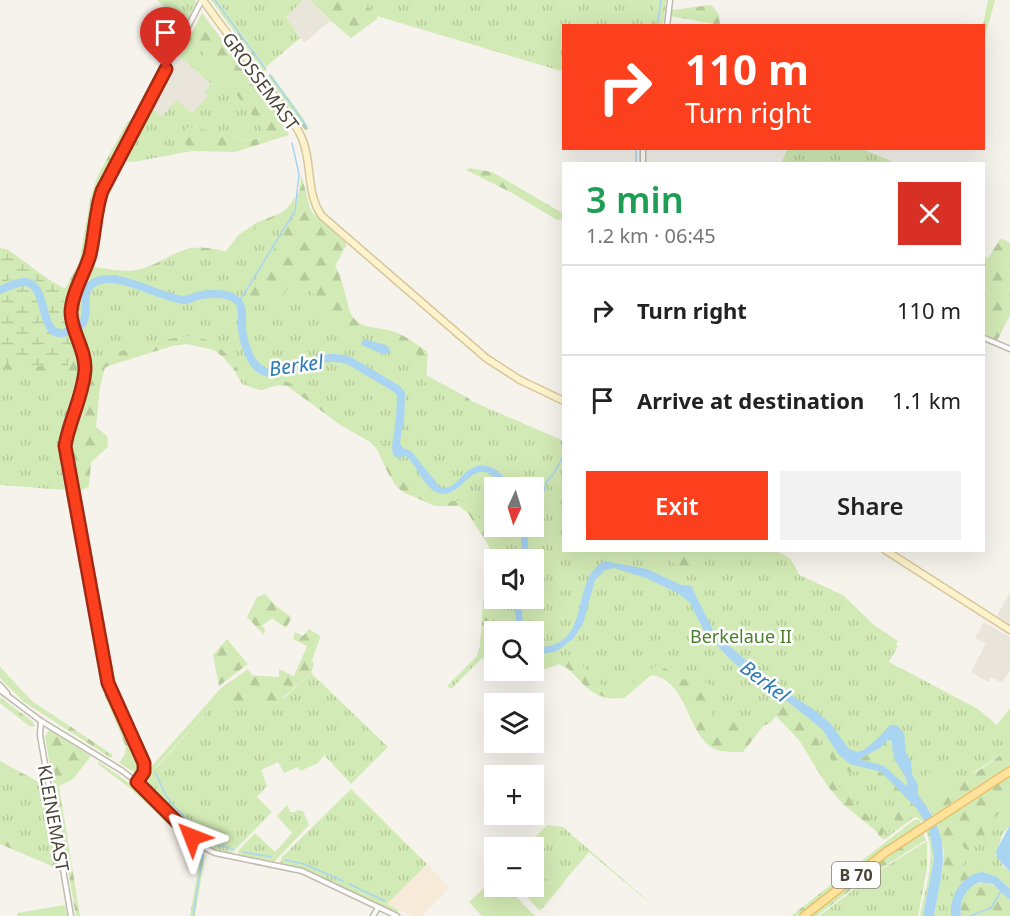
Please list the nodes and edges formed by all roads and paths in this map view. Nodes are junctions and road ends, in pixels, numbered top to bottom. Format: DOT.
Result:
graph roads {
  1 [pos="202,0"];
  2 [pos="670,0"];
  3 [pos="667,24"];
  4 [pos="985,338"];
  5 [pos="1010,349"];
  6 [pos="562,399"];
  7 [pos="888,552"];
  8 [pos="1010,630"];
  9 [pos="0,685"];
  10 [pos="0,690"];
  11 [pos="13,700"];
  12 [pos="41,721"];
  13 [pos="1010,771"];
  14 [pos="137,782"];
  15 [pos="378,908"];
  16 [pos="71,916"];
  17 [pos="373,916"];
  18 [pos="398,916"];
  19 [pos="804,916"];
  1 -- 6 [label="street, GROSSEMAST"];
  1 -- 14 [label="street"];
  2 -- 3 [label="street"];
  4 -- 5 [label="street"];
  7 -- 8 [label="street"];
  9 -- 11 [label="street"];
  10 -- 11 [label="street"];
  11 -- 12 [label="street"];
  12 -- 14 [label="street"];
  12 -- 16 [label="street, KLEINEMAST"];
  13 -- 19 [label="main road, B 70"];
  14 -- 15 [label="street"];
  15 -- 17 [label="street"];
  15 -- 18 [label="street"];
}
